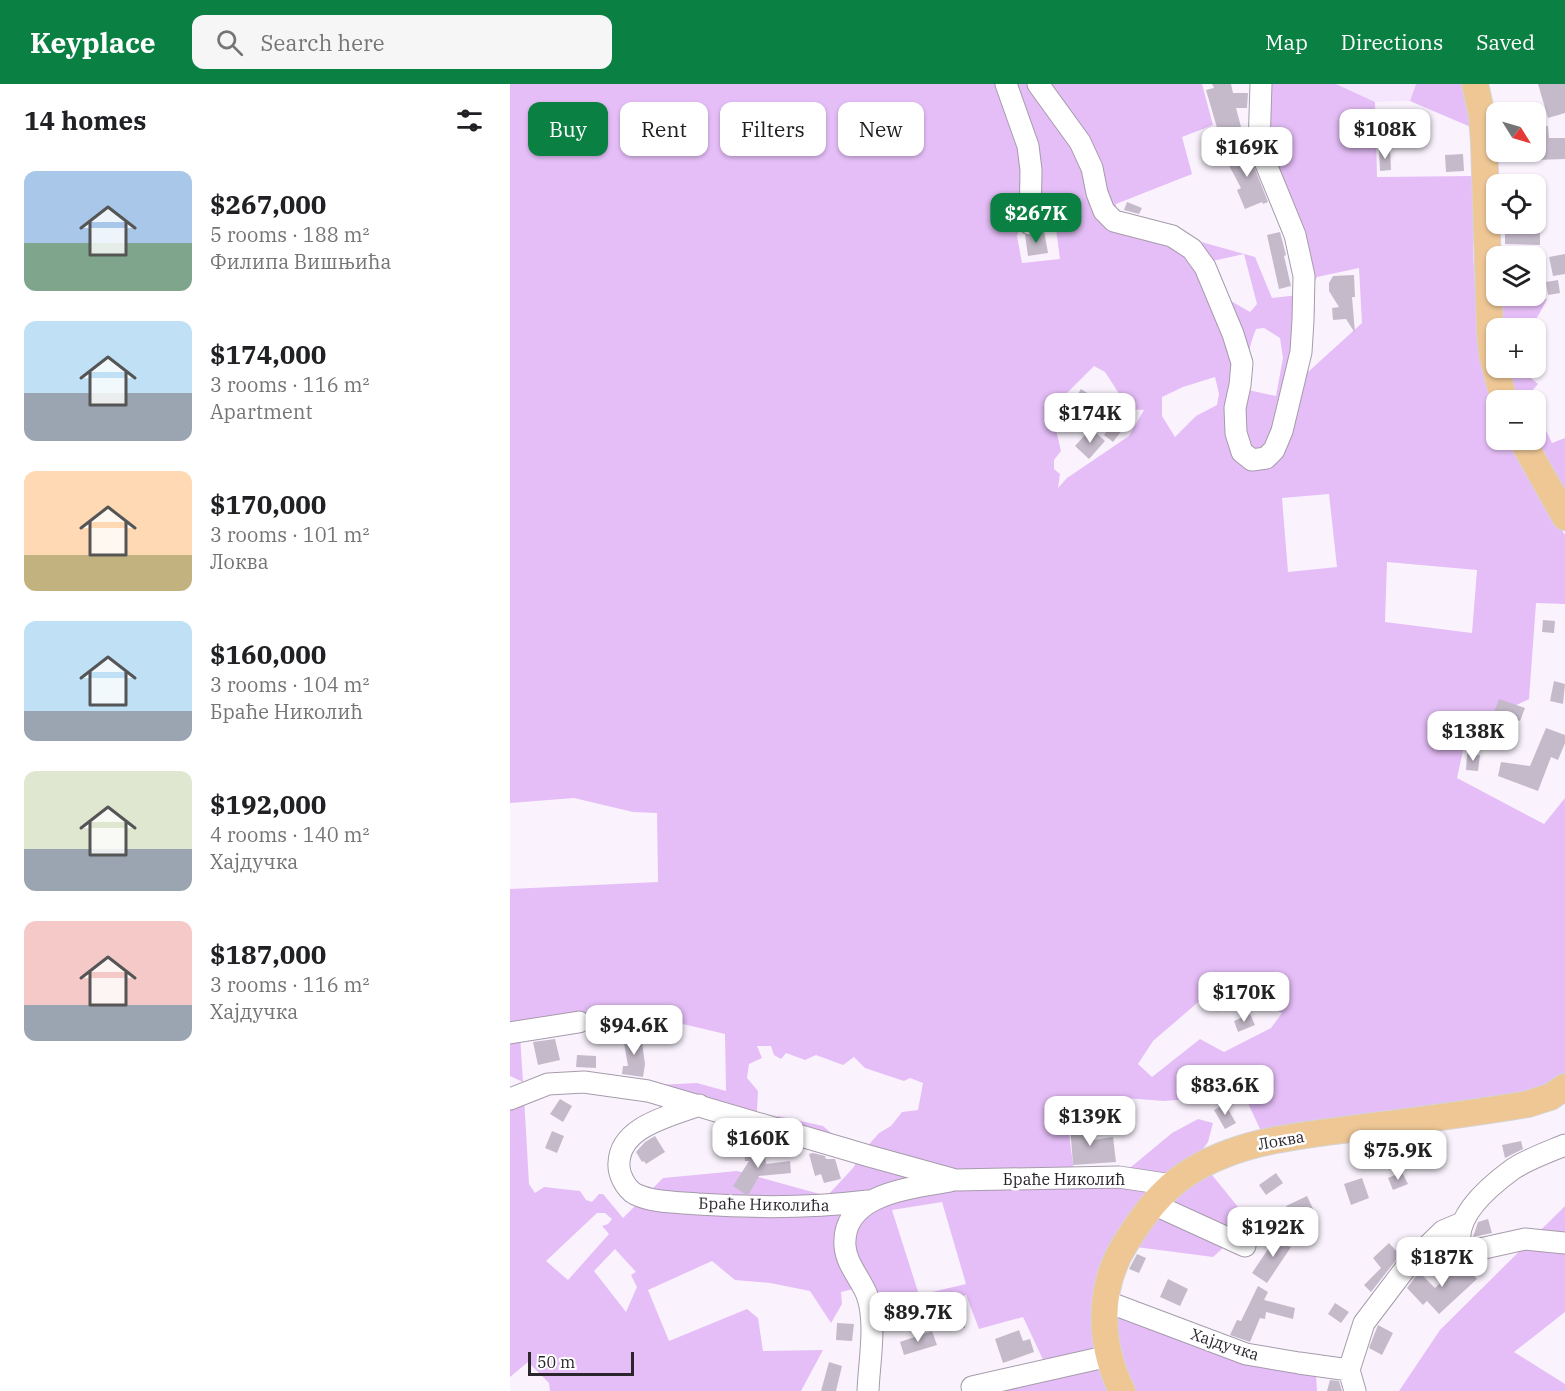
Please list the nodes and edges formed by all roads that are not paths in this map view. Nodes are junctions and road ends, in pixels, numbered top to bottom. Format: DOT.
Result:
graph roads {
  1 [pos="1006,84"];
  2 [pos="1038,84"];
  3 [pos="1261,84"];
  4 [pos="1475,84"];
  5 [pos="1030,224"];
  6 [pos="1501,390"];
  7 [pos="1528,450"];
  8 [pos="1565,517"];
  9 [pos="579,1022"];
  10 [pos="510,1032"];
  11 [pos="1565,1087"];
  12 [pos="510,1099"];
  13 [pos="699,1105"];
  14 [pos="1565,1145"];
  15 [pos="956,1180"];
  16 [pos="1172,1185"];
  17 [pos="868,1201"];
  18 [pos="1153,1204"];
  19 [pos="1462,1223"];
  20 [pos="1565,1243"];
  21 [pos="1245,1246"];
  22 [pos="1105,1301"];
  23 [pos="1108,1356"];
  24 [pos="1349,1370"];
  25 [pos="972,1387"];
  26 [pos="868,1391"];
  27 [pos="1122,1391"];
  28 [pos="1355,1391"];
  1 -- 5 [label="street"];
  2 -- 3 [label="street"];
  4 -- 6 [label="main road"];
  7 -- 8 [label="main road"];
  9 -- 10 [label="street"];
  11 -- 16 [label="main road, Локва"];
  12 -- 13 [label="street, Браће Николић"];
  13 -- 15 [label="street, Браће Николић"];
  13 -- 17 [label="street, Браће Николића"];
  14 -- 19 [label="street"];
  15 -- 16 [label="street, Браће Николић"];
  15 -- 17 [label="street, Браће Николић"];
  16 -- 18 [label="main road, Локва"];
  17 -- 26 [label="street"];
  18 -- 21 [label="street"];
  18 -- 22 [label="main road, Локва"];
  19 -- 20 [label="street"];
  19 -- 24 [label="street"];
  22 -- 23 [label="main road, Локва"];
  22 -- 24 [label="street, Хајдучка"];
  23 -- 25 [label="street"];
  23 -- 27 [label="main road, Локва"];
  24 -- 28 [label="street"];
}
